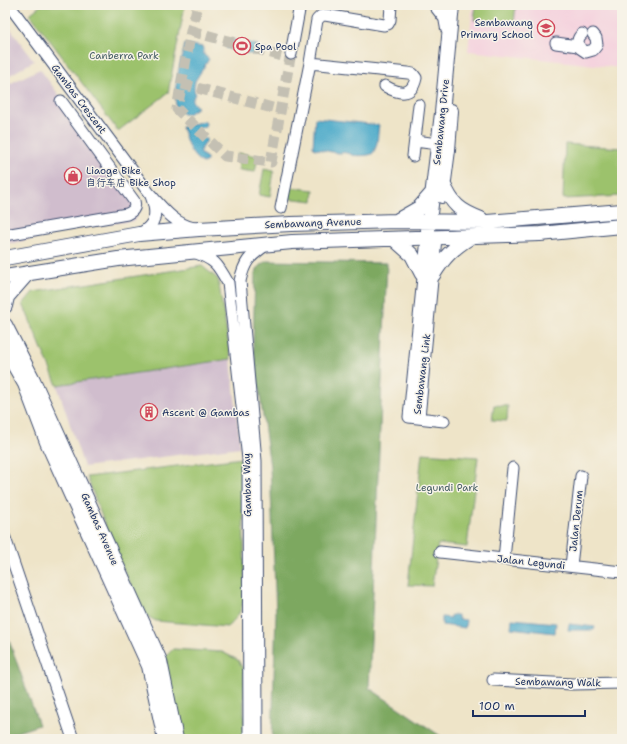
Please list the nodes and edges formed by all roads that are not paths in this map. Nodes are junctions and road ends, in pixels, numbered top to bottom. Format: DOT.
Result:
graph roads {
  1 [pos="7,5"];
  2 [pos="300,5"];
  3 [pos="391,5"];
  4 [pos="436,5"];
  5 [pos="452,5"];
  6 [pos="461,5"];
  7 [pos="450,35"];
  8 [pos="556,43"];
  9 [pos="578,46"];
  10 [pos="291,54"];
  11 [pos="310,63"];
  12 [pos="385,86"];
  13 [pos="61,101"];
  14 [pos="419,105"];
  15 [pos="415,141"];
  16 [pos="438,144"];
  17 [pos="119,152"];
  18 [pos="413,156"];
  19 [pos="106,163"];
  20 [pos="438,187"];
  21 [pos="149,193"];
  22 [pos="281,208"];
  23 [pos="622,211"];
  24 [pos="397,220"];
  25 [pos="434,221"];
  26 [pos="487,222"];
  27 [pos="622,226"];
  28 [pos="199,229"];
  29 [pos="139,234"];
  30 [pos="5,235"];
  31 [pos="471,237"];
  32 [pos="432,238"];
  33 [pos="394,239"];
  34 [pos="267,244"];
  35 [pos="192,251"];
  36 [pos="6,257"];
  37 [pos="28,273"];
  38 [pos="428,274"];
  39 [pos="5,277"];
  40 [pos="5,306"];
  41 [pos="5,326"];
  42 [pos="5,349"];
  43 [pos="444,421"];
  44 [pos="514,468"];
  45 [pos="581,476"];
  46 [pos="5,538"];
  47 [pos="440,552"];
  48 [pos="504,559"];
  49 [pos="571,566"];
  50 [pos="622,572"];
  51 [pos="493,680"];
  52 [pos="622,683"];
  53 [pos="73,739"];
  54 [pos="165,739"];
  55 [pos="176,739"];
  56 [pos="249,739"];
  57 [pos="257,739"];
  1 -- 17 [label="street, Gambas Crescent"];
  2 -- 10 [label="street"];
  3 -- 11 [label="street"];
  4 -- 7 [label="main road"];
  5 -- 7 [label="main road, Sembawang Drive"];
  6 -- 20 [label="main road, Sembawang Drive"];
  7 -- 16 [label="main road, Sembawang Drive"];
  8 -- 9 [label="street"];
  9 -- 9 [label="street"];
  11 -- 12 [label="street"];
  11 -- 22 [label="street"];
  13 -- 19 [label="street"];
  14 -- 15 [label="street"];
  15 -- 16 [label="street"];
  15 -- 18 [label="street"];
  16 -- 20 [label="main road, Sembawang Drive"];
  17 -- 19 [label="street"];
  17 -- 21 [label="street, Gambas Crescent"];
  19 -- 30 [label="street"];
  20 -- 24 [label="main road"];
  20 -- 25 [label="main road, Sembawang Drive"];
  20 -- 26 [label="main road"];
  21 -- 28 [label="street, Gambas Crescent"];
  21 -- 29 [label="street, Gambas Crescent"];
  23 -- 26 [label="main road, Sembawang Avenue"];
  24 -- 25 [label="main road, Sembawang Avenue"];
  24 -- 28 [label="main road, Sembawang Avenue"];
  25 -- 26 [label="main road, Sembawang Avenue"];
  25 -- 32 [label="main road, Sembawang Drive"];
  27 -- 31 [label="main road, Sembawang Avenue"];
  28 -- 29 [label="main road, Sembawang Avenue"];
  29 -- 36 [label="main road, Sembawang Avenue"];
  31 -- 32 [label="main road, Sembawang Avenue"];
  31 -- 38 [label="main road"];
  32 -- 33 [label="main road, Sembawang Avenue"];
  32 -- 38 [label="street, Sembawang Link"];
  33 -- 34 [label="main road, Sembawang Avenue"];
  33 -- 38 [label="main road"];
  34 -- 35 [label="main road, Sembawang Avenue"];
  34 -- 57 [label="street, Gambas Way"];
  35 -- 37 [label="main road, Sembawang Avenue"];
  35 -- 56 [label="street, Gambas Way"];
  37 -- 39 [label="main road, Sembawang Avenue"];
  37 -- 40 [label="main road"];
  38 -- 43 [label="street, Sembawang Link"];
  41 -- 55 [label="main road, Gambas Avenue"];
  42 -- 54 [label="main road, Gambas Avenue"];
  44 -- 48 [label="street"];
  45 -- 49 [label="street, Jalan Derum"];
  46 -- 53 [label="street"];
  47 -- 48 [label="street, Jalan Legundi"];
  48 -- 49 [label="street, Jalan Legundi"];
  49 -- 50 [label="street, Jalan Legundi"];
  51 -- 52 [label="street, Sembawang Walk"];
}
